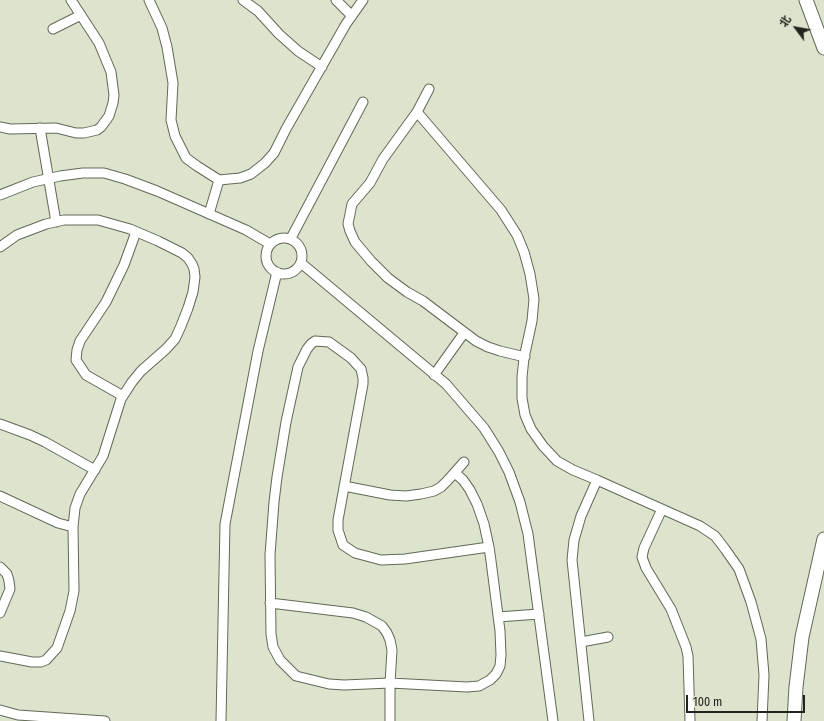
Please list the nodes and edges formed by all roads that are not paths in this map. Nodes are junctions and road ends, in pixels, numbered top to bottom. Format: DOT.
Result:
graph roads {
  1 [pos="71,0"];
  2 [pos="149,0"];
  3 [pos="243,0"];
  4 [pos="336,0"];
  5 [pos="363,0"];
  6 [pos="806,0"];
  7 [pos="81,15"];
  8 [pos="352,16"];
  9 [pos="53,29"];
  10 [pos="824,48"];
  11 [pos="322,67"];
  12 [pos="429,89"];
  13 [pos="363,102"];
  14 [pos="417,112"];
  15 [pos="0,127"];
  16 [pos="40,128"];
  17 [pos="48,178"];
  18 [pos="219,180"];
  19 [pos="0,195"];
  20 [pos="209,214"];
  21 [pos="56,222"];
  22 [pos="136,232"];
  23 [pos="291,238"];
  24 [pos="270,244"];
  25 [pos="0,247"];
  26 [pos="301,263"];
  27 [pos="277,272"];
  28 [pos="464,333"];
  29 [pos="525,357"];
  30 [pos="434,375"];
  31 [pos="123,396"];
  32 [pos="0,424"];
  33 [pos="464,462"];
  34 [pos="95,470"];
  35 [pos="455,473"];
  36 [pos="598,480"];
  37 [pos="344,486"];
  38 [pos="0,496"];
  39 [pos="662,509"];
  40 [pos="73,527"];
  41 [pos="824,539"];
  42 [pos="488,547"];
  43 [pos="0,567"];
  44 [pos="270,603"];
  45 [pos="0,613"];
  46 [pos="539,614"];
  47 [pos="498,617"];
  48 [pos="608,637"];
  49 [pos="581,642"];
  50 [pos="0,656"];
  51 [pos="390,683"];
  52 [pos="0,710"];
  53 [pos="105,721"];
  54 [pos="221,721"];
  55 [pos="390,721"];
  56 [pos="553,721"];
  57 [pos="589,721"];
  58 [pos="690,721"];
  59 [pos="762,721"];
  60 [pos="794,721"];
  1 -- 7 [label="street"];
  2 -- 18 [label="street"];
  3 -- 11 [label="street"];
  4 -- 8 [label="street"];
  5 -- 8 [label="street"];
  6 -- 10 [label="main road"];
  7 -- 9 [label="street"];
  7 -- 16 [label="street"];
  8 -- 11 [label="street"];
  11 -- 18 [label="street"];
  12 -- 14 [label="street"];
  13 -- 23 [label="street"];
  14 -- 28 [label="street"];
  14 -- 29 [label="street"];
  15 -- 16 [label="street"];
  16 -- 17 [label="street"];
  17 -- 19 [label="street"];
  17 -- 20 [label="street"];
  17 -- 21 [label="street"];
  18 -- 20 [label="street"];
  20 -- 24 [label="street"];
  21 -- 22 [label="street"];
  21 -- 25 [label="street"];
  22 -- 31 [label="street"];
  22 -- 31 [label="street"];
  23 -- 24 [label="street"];
  23 -- 26 [label="street"];
  24 -- 27 [label="street"];
  26 -- 27 [label="street"];
  26 -- 30 [label="street"];
  27 -- 54 [label="street"];
  28 -- 29 [label="street"];
  28 -- 30 [label="street"];
  29 -- 36 [label="street"];
  30 -- 46 [label="street"];
  31 -- 34 [label="street"];
  32 -- 34 [label="street"];
  33 -- 35 [label="street"];
  34 -- 40 [label="street"];
  35 -- 37 [label="street"];
  35 -- 42 [label="street"];
  36 -- 39 [label="street"];
  36 -- 49 [label="street"];
  37 -- 42 [label="street"];
  37 -- 44 [label="street"];
  38 -- 40 [label="street"];
  39 -- 58 [label="street"];
  39 -- 59 [label="street"];
  40 -- 50 [label="street"];
  41 -- 60 [label="main road"];
  42 -- 47 [label="street"];
  43 -- 45 [label="street"];
  44 -- 51 [label="street"];
  44 -- 51 [label="street"];
  46 -- 47 [label="street"];
  46 -- 56 [label="street"];
  47 -- 51 [label="street"];
  48 -- 49 [label="street"];
  49 -- 57 [label="street"];
  51 -- 55 [label="street"];
  52 -- 53 [label="street"];
}
